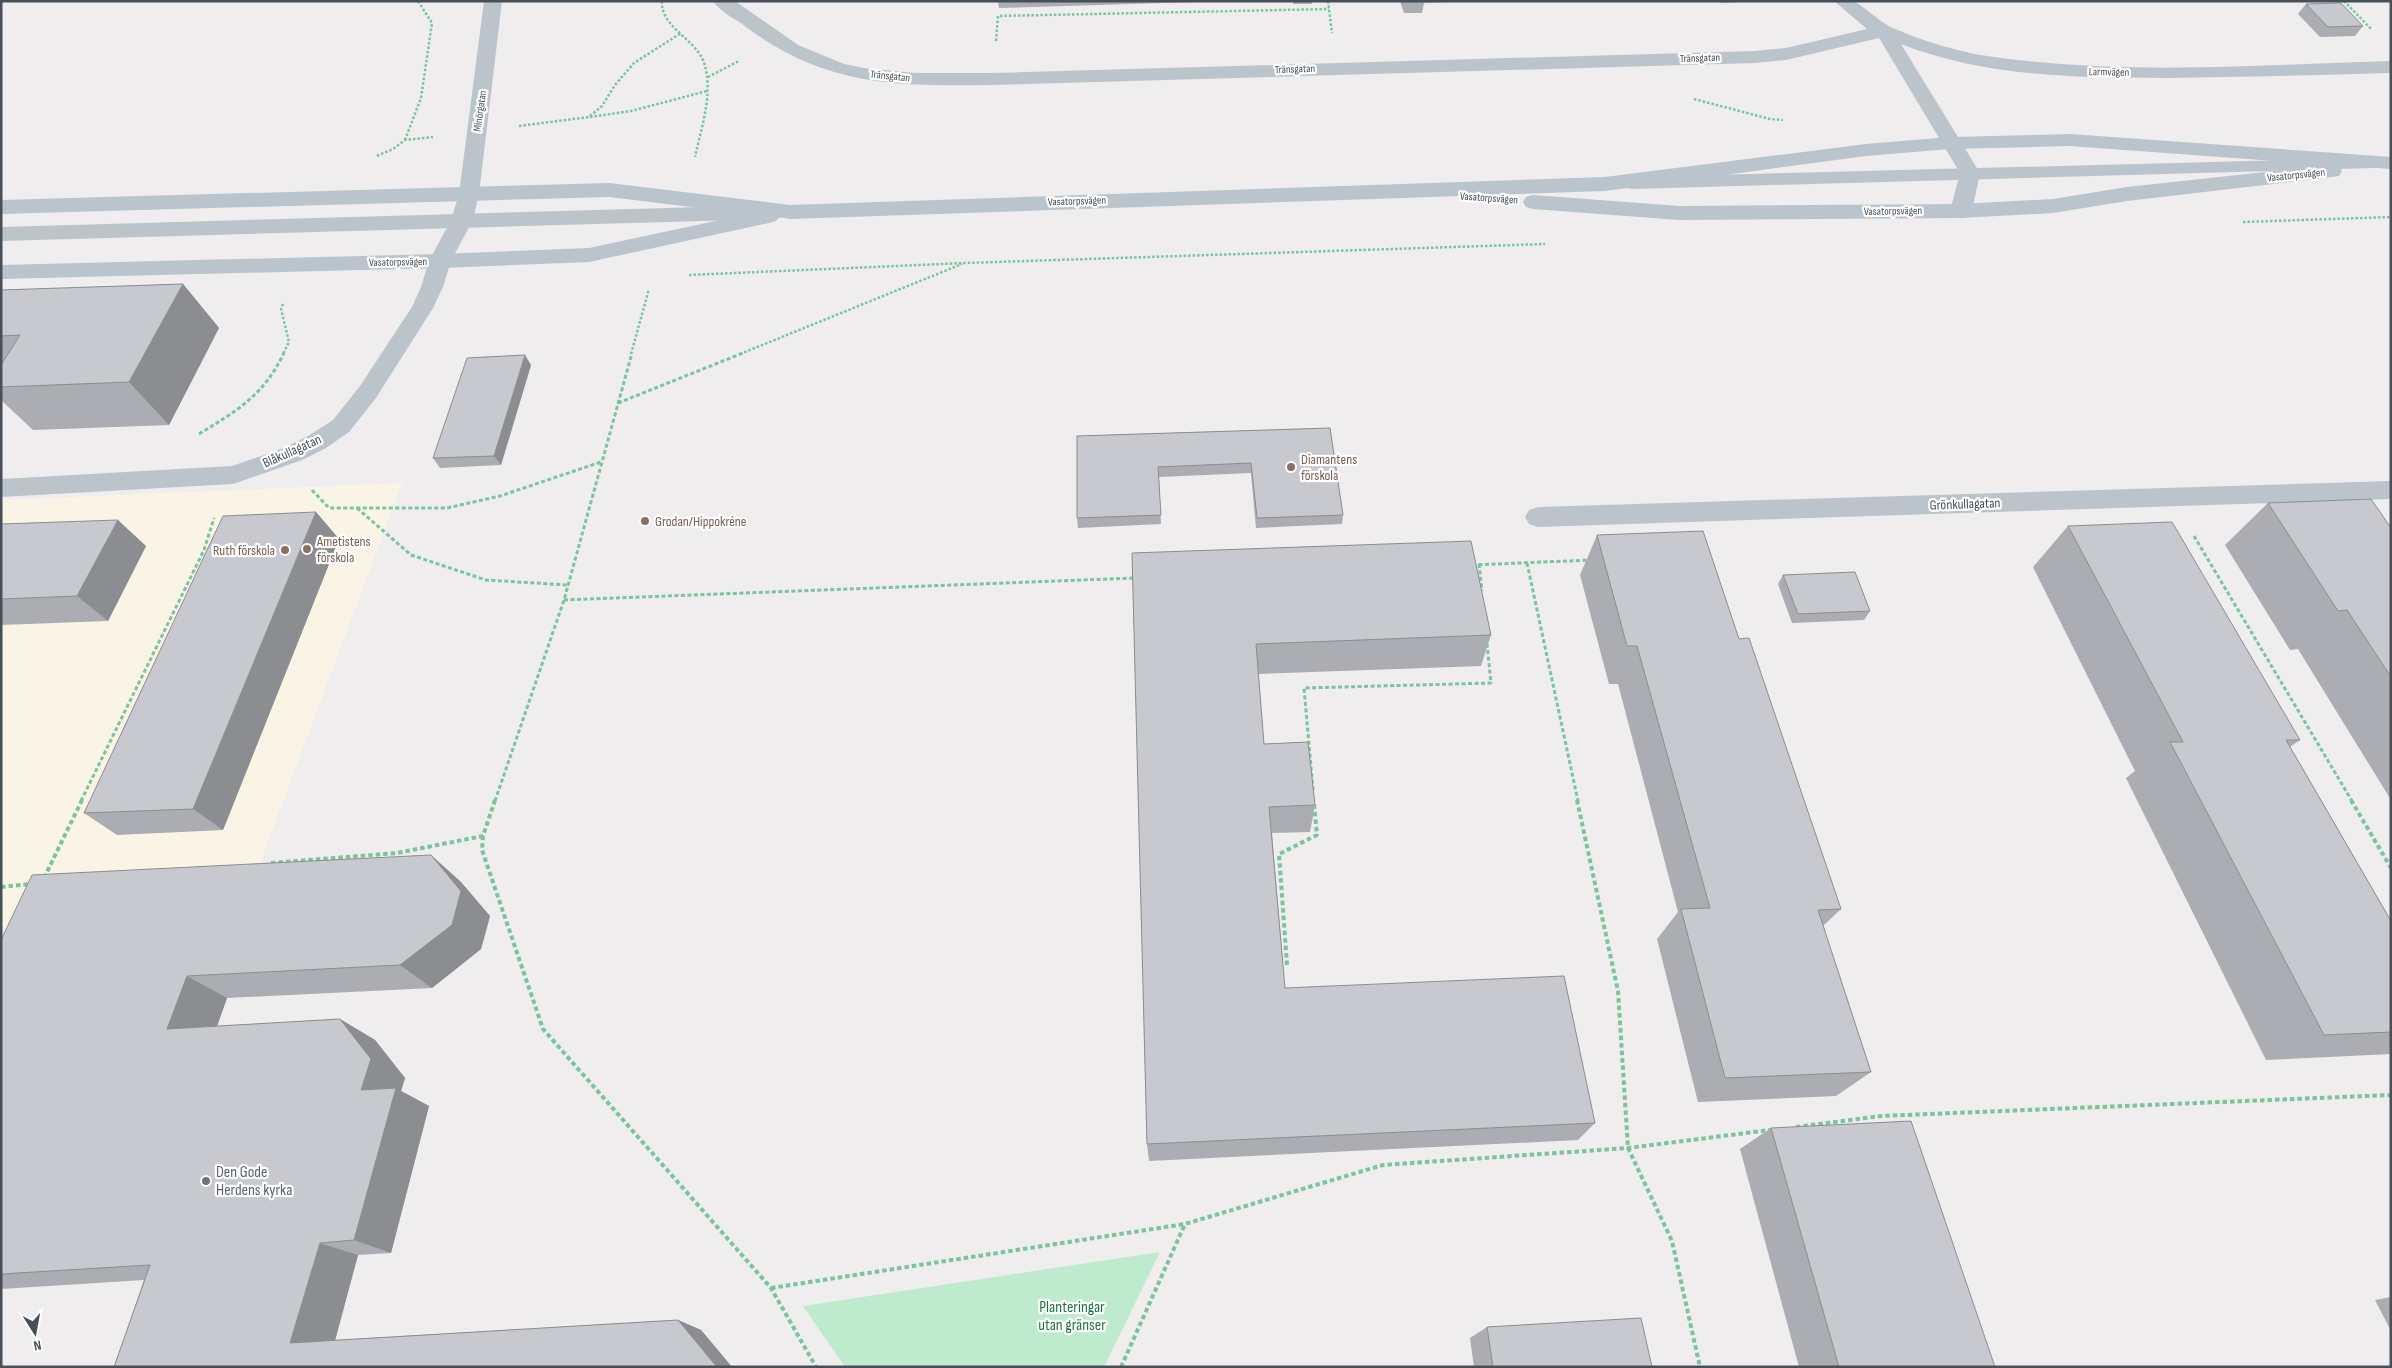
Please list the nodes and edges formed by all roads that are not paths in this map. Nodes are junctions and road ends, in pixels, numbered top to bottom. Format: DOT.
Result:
graph roads {
  1 [pos="493,1"];
  2 [pos="722,1"];
  3 [pos="1843,1"];
  4 [pos="1884,31"];
  5 [pos="2391,67"];
  6 [pos="1950,143"];
  7 [pos="2391,164"];
  8 [pos="1970,173"];
  9 [pos="1605,184"];
  10 [pos="1394,191"];
  11 [pos="469,194"];
  12 [pos="1,207"];
  13 [pos="1961,211"];
  14 [pos="790,212"];
  15 [pos="462,220"];
  16 [pos="1,234"];
  17 [pos="440,261"];
  18 [pos="1,272"];
  19 [pos="1,488"];
  20 [pos="2391,490"];
  21 [pos="1538,517"];
  1 -- 11 [label="street, Minörgatan"];
  2 -- 4 [label="street, Tränsgatan"];
  3 -- 4 [label="street, Larmvägen"];
  4 -- 5 [label="street, Larmvägen"];
  4 -- 6 [label="street"];
  6 -- 7 [label="main road, Vasatorpsvägen"];
  6 -- 8 [label="street"];
  6 -- 9 [label="main road, Vasatorpsvägen"];
  7 -- 8 [label="street"];
  7 -- 13 [label="main road, Vasatorpsvägen"];
  8 -- 9 [label="street"];
  8 -- 13 [label="street"];
  9 -- 10 [label="main road, Vasatorpsvägen"];
  10 -- 13 [label="main road, Vasatorpsvägen"];
  10 -- 14 [label="main road, Vasatorpsvägen"];
  11 -- 12 [label="main road, Vasatorpsvägen"];
  11 -- 14 [label="main road, Vasatorpsvägen"];
  11 -- 15 [label="street, Minörgatan"];
  14 -- 15 [label="street"];
  14 -- 17 [label="main road, Vasatorpsvägen"];
  15 -- 16 [label="street"];
  15 -- 17 [label="street, Blåkullagatan"];
  17 -- 18 [label="main road, Vasatorpsvägen"];
  17 -- 19 [label="street, Blåkullagatan"];
  20 -- 21 [label="street, Grönkullagatan"];
}
